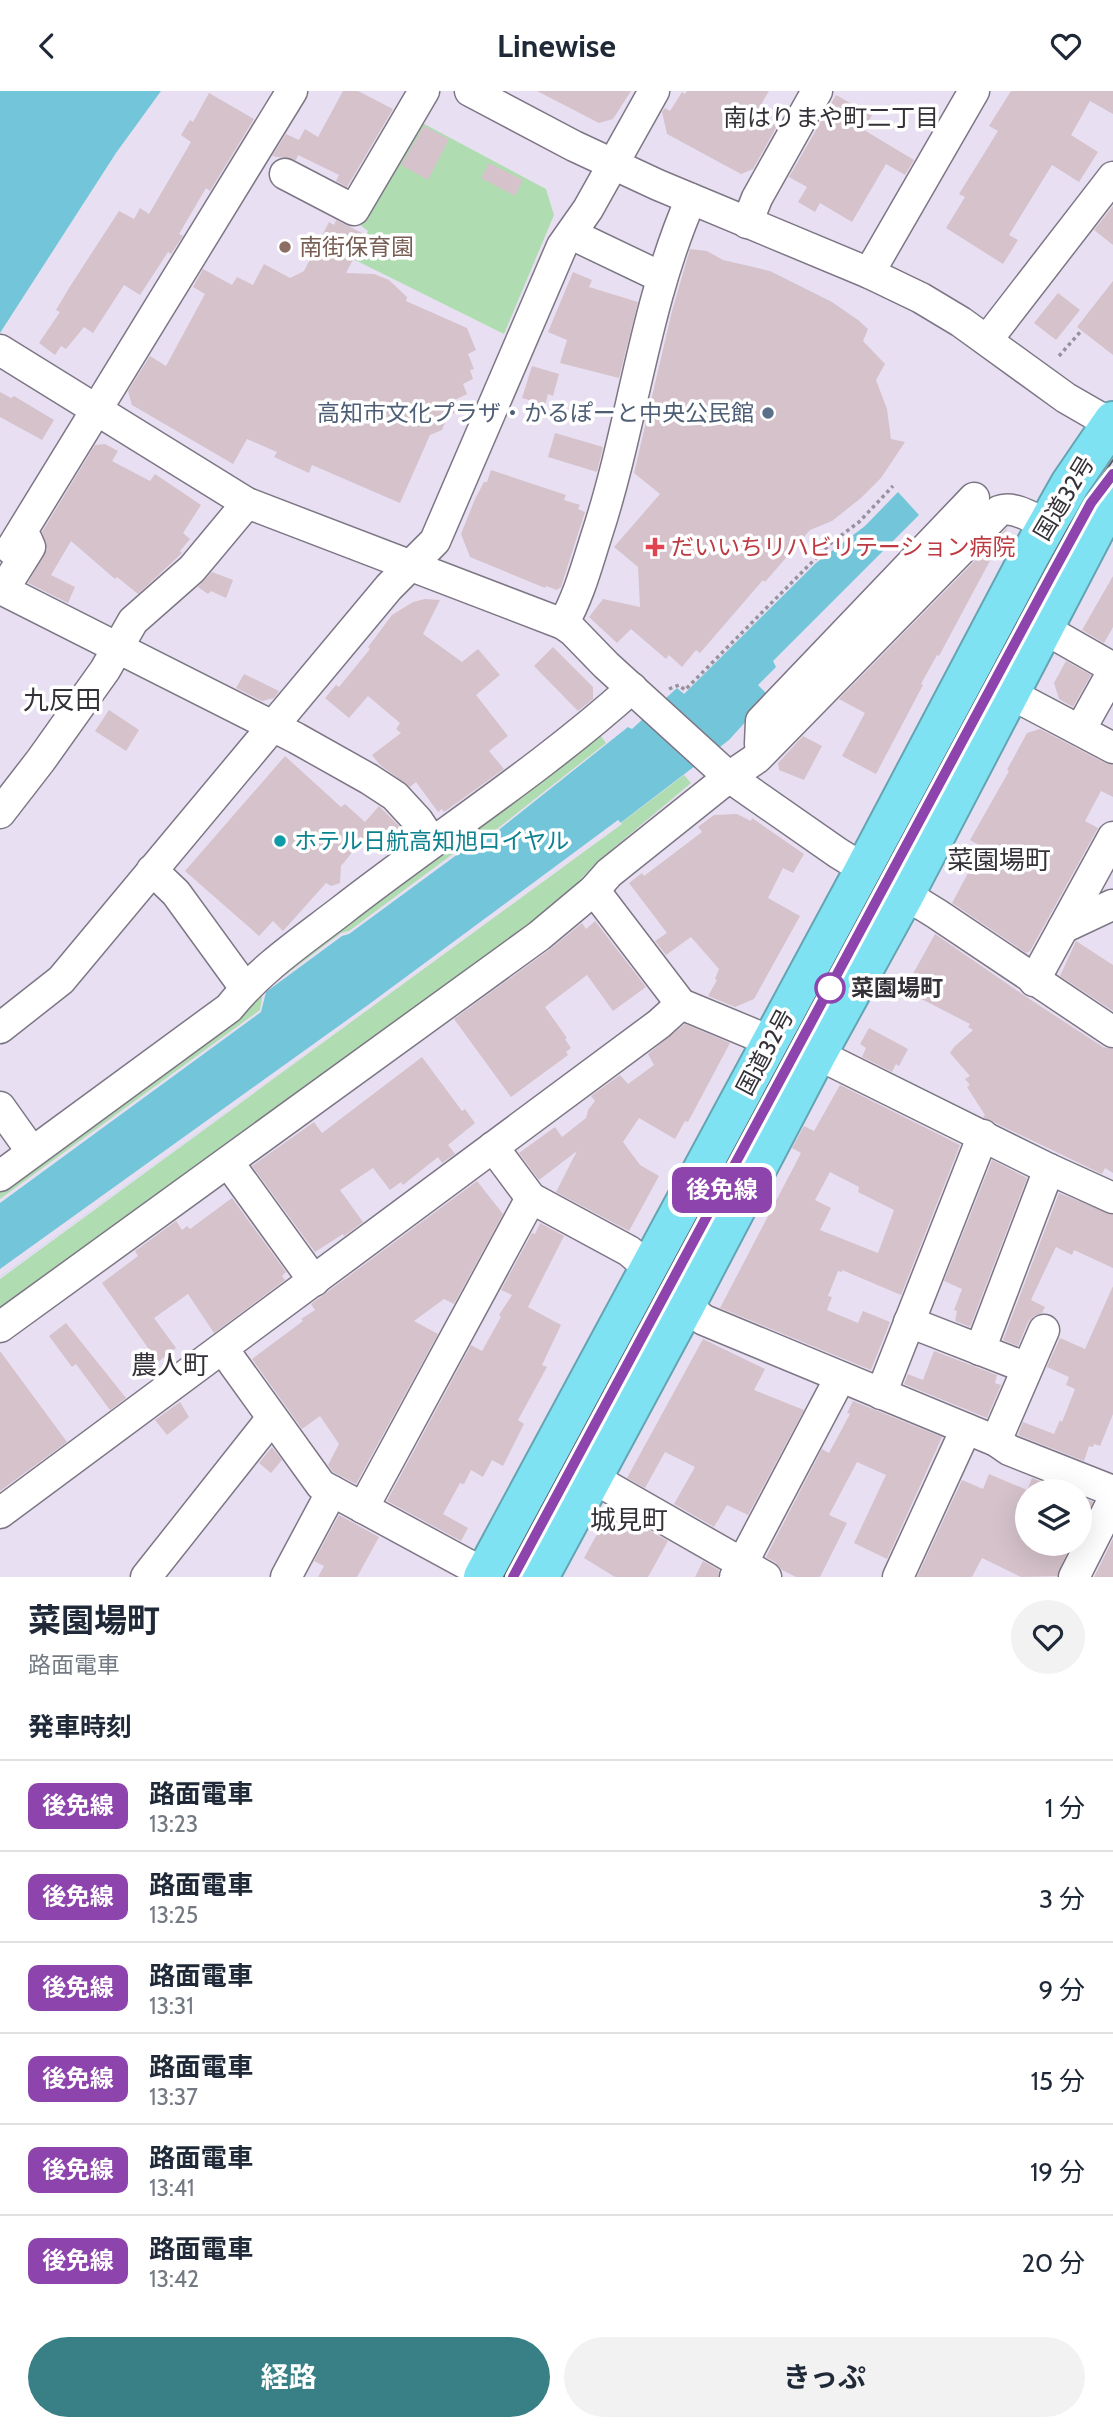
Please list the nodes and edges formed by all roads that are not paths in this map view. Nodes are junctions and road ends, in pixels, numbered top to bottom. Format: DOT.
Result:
graph roads {
  1 [pos="292,91"];
  2 [pos="470,91"];
  3 [pos="654,91"];
  4 [pos="817,91"];
  5 [pos="974,91"];
  6 [pos="415,94"];
  7 [pos="523,103"];
  8 [pos="613,163"];
  9 [pos="285,174"];
  10 [pos="1113,177"];
  11 [pos="691,199"];
  12 [pos="747,223"];
  13 [pos="571,234"];
  14 [pos="869,273"];
  15 [pos="662,277"];
  16 [pos="986,340"];
  17 [pos="11,357"];
  18 [pos="98,411"];
  19 [pos="1112,423"];
  20 [pos="974,498"];
  21 [pos="1113,502"];
  22 [pos="247,503"];
  23 [pos="1047,525"];
  24 [pos="21,534"];
  25 [pos="413,565"];
  26 [pos="0,567"];
  27 [pos="563,624"];
  28 [pos="1043,628"];
  29 [pos="118,647"];
  30 [pos="1113,669"];
  31 [pos="1009,692"];
  32 [pos="649,695"];
  33 [pos="272,726"];
  34 [pos="1080,730"];
  35 [pos="760,744"];
  36 [pos="1113,748"];
  37 [pos="719,769"];
  38 [pos="0,813"];
  39 [pos="1113,837"];
  40 [pos="432,842"];
  41 [pos="152,870"];
  42 [pos="864,870"];
  43 [pos="1086,887"];
  44 [pos="594,890"];
  45 [pos="905,894"];
  46 [pos="1112,905"];
  47 [pos="1063,928"];
  48 [pos="1034,981"];
  49 [pos="245,988"];
  50 [pos="681,1004"];
  51 [pos="0,1028"];
  52 [pos="1113,1032"];
  53 [pos="771,1041"];
  54 [pos="817,1054"];
  55 [pos="0,1107"];
  56 [pos="983,1135"];
  57 [pos="493,1147"];
  58 [pos="32,1152"];
  59 [pos="228,1162"];
  60 [pos="1049,1169"];
  61 [pos="0,1176"];
  62 [pos="531,1198"];
  63 [pos="1113,1198"];
  64 [pos="650,1269"];
  65 [pos="314,1281"];
  66 [pos="685,1306"];
  67 [pos="909,1322"];
  68 [pos="0,1327"];
  69 [pos="1044,1330"];
  70 [pos="223,1349"];
  71 [pos="980,1350"];
  72 [pos="1027,1368"];
  73 [pos="841,1378"];
  74 [pos="881,1394"];
  75 [pos="272,1418"];
  76 [pos="966,1429"];
  77 [pos="996,1441"];
  78 [pos="593,1478"];
  79 [pos="332,1491"];
  80 [pos="1113,1491"];
  81 [pos="1113,1500"];
  82 [pos="363,1508"];
  83 [pos="0,1513"];
  84 [pos="747,1572"];
  85 [pos="484,1575"];
  86 [pos="146,1577"];
  87 [pos="286,1577"];
  88 [pos="539,1577"];
  89 [pos="898,1577"];
  90 [pos="1074,1577"];
  1 -- 18 [label="street"];
  2 -- 7 [label="street"];
  3 -- 8 [label="street"];
  4 -- 12 [label="street"];
  5 -- 14 [label="street"];
  6 -- 9 [label="street"];
  7 -- 8 [label="street"];
  8 -- 11 [label="street"];
  8 -- 13 [label="street"];
  10 -- 16 [label="street"];
  11 -- 12 [label="street"];
  11 -- 15 [label="street"];
  12 -- 14 [label="street"];
  13 -- 15 [label="street"];
  13 -- 25 [label="street"];
  14 -- 16 [label="street"];
  15 -- 27 [label="street"];
  16 -- 19 [label="street"];
  17 -- 18 [label="street"];
  18 -- 22 [label="street"];
  18 -- 24 [label="street"];
  19 -- 23 [label="highway, 国道32号"];
  20 -- 35 [label="street"];
  21 -- 28 [label="highway, 国道32号"];
  22 -- 25 [label="street"];
  22 -- 29 [label="street"];
  23 -- 37 [label="street"];
  23 -- 42 [label="highway, 国道32号"];
  24 -- 26 [label="street"];
  24 -- 29 [label="street"];
  25 -- 27 [label="street"];
  25 -- 33 [label="street"];
  27 -- 32 [label="street"];
  28 -- 30 [label="street"];
  28 -- 31 [label="highway, 国道32号"];
  29 -- 33 [label="street"];
  29 -- 38 [label="street"];
  30 -- 34 [label="street"];
  31 -- 34 [label="street"];
  31 -- 45 [label="highway, 国道32号"];
  32 -- 37 [label="street"];
  32 -- 40 [label="street"];
  33 -- 40 [label="street"];
  33 -- 41 [label="street"];
  34 -- 36 [label="street"];
  37 -- 42 [label="street"];
  37 -- 44 [label="street"];
  39 -- 43 [label="street"];
  40 -- 49 [label="street"];
  41 -- 49 [label="street"];
  41 -- 51 [label="street"];
  42 -- 45 [label="street"];
  42 -- 53 [label="highway, 国道32号"];
  43 -- 46 [label="street"];
  43 -- 47 [label="street"];
  44 -- 50 [label="street"];
  44 -- 59 [label="street"];
  45 -- 48 [label="street"];
  45 -- 54 [label="highway, 国道32号"];
  46 -- 47 [label="street"];
  47 -- 48 [label="street"];
  48 -- 52 [label="street"];
  49 -- 58 [label="street"];
  50 -- 53 [label="street"];
  50 -- 57 [label="street"];
  53 -- 64 [label="highway, 国道32号"];
  54 -- 56 [label="street"];
  54 -- 66 [label="highway, 国道32号"];
  55 -- 58 [label="street"];
  56 -- 60 [label="street"];
  56 -- 67 [label="street"];
  57 -- 62 [label="street"];
  57 -- 65 [label="street"];
  58 -- 61 [label="street"];
  59 -- 65 [label="street"];
  59 -- 68 [label="street"];
  60 -- 63 [label="street"];
  60 -- 71 [label="street"];
  62 -- 64 [label="street"];
  62 -- 82 [label="street"];
  64 -- 66 [label="street"];
  64 -- 85 [label="highway, 国道32号"];
  65 -- 70 [label="street"];
  66 -- 73 [label="street"];
  66 -- 78 [label="highway, 国道32号"];
  67 -- 71 [label="street"];
  67 -- 74 [label="street"];
  69 -- 72 [label="street"];
  70 -- 75 [label="street"];
  70 -- 83 [label="street"];
  71 -- 72 [label="street"];
  72 -- 77 [label="street"];
  73 -- 74 [label="street"];
  73 -- 84 [label="street"];
  74 -- 76 [label="street"];
  75 -- 79 [label="street"];
  75 -- 86 [label="street"];
  76 -- 77 [label="street"];
  76 -- 89 [label="street"];
  77 -- 80 [label="street"];
  78 -- 84 [label="street"];
  78 -- 88 [label="highway, 国道32号"];
  79 -- 82 [label="street"];
  79 -- 87 [label="street"];
  81 -- 90 [label="street"];
  82 -- 85 [label="street"];
}
